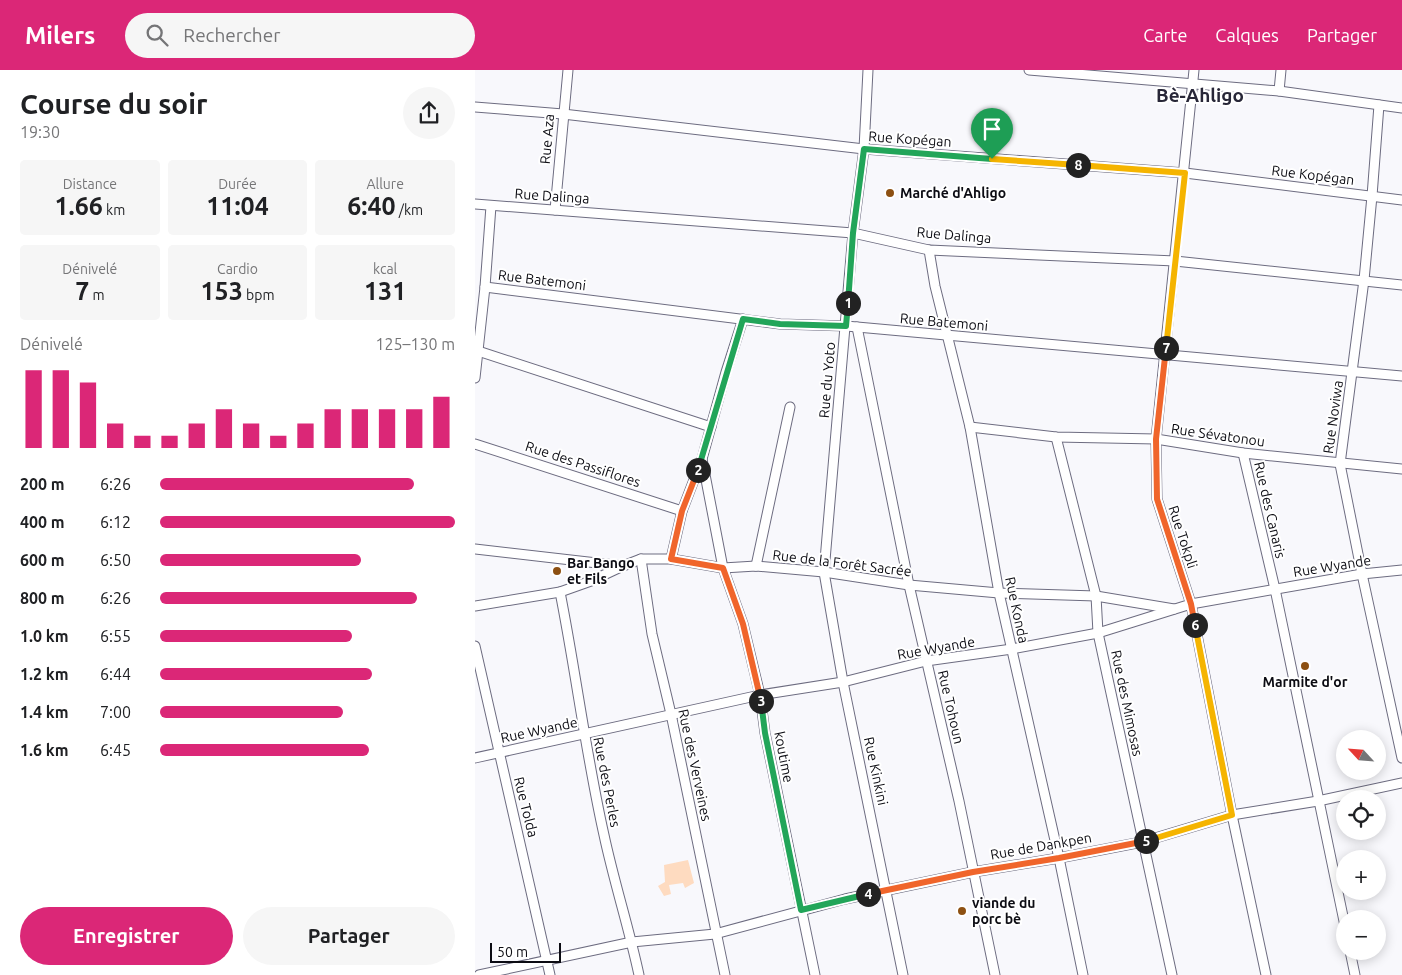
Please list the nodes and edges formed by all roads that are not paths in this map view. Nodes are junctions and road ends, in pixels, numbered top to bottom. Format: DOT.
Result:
graph roads {
  1 [pos="568,70"];
  2 [pos="868,70"];
  3 [pos="1029,70"];
  4 [pos="1194,70"];
  5 [pos="1281,70"];
  6 [pos="1193,84"];
  7 [pos="1279,91"];
  8 [pos="1379,105"];
  9 [pos="475,107"];
  10 [pos="1402,108"];
  11 [pos="563,114"];
  12 [pos="864,149"];
  13 [pos="1185,173"];
  14 [pos="1372,196"];
  15 [pos="1402,200"];
  16 [pos="475,204"];
  17 [pos="491,206"];
  18 [pos="555,210"];
  19 [pos="853,233"];
  20 [pos="929,250"];
  21 [pos="1175,261"];
  22 [pos="1364,280"];
  23 [pos="1402,285"];
  24 [pos="485,287"];
  25 [pos="743,319"];
  26 [pos="846,326"];
  27 [pos="857,327"];
  28 [pos="948,336"];
  29 [pos="476,350"];
  30 [pos="1166,356"];
  31 [pos="1353,371"];
  32 [pos="1402,376"];
  33 [pos="475,378"];
  34 [pos="790,407"];
  35 [pos="711,427"];
  36 [pos="970,427"];
  37 [pos="1056,437"];
  38 [pos="1156,439"];
  39 [pos="475,444"];
  40 [pos="1243,453"];
  41 [pos="702,459"];
  42 [pos="1340,464"];
  43 [pos="1402,469"];
  44 [pos="682,511"];
  45 [pos="475,549"];
  46 [pos="671,559"];
  47 [pos="641,560"];
  48 [pos="623,566"];
  49 [pos="756,566"];
  50 [pos="723,568"];
  51 [pos="1402,570"];
  52 [pos="824,572"];
  53 [pos="1362,574"];
  54 [pos="909,585"];
  55 [pos="1275,590"];
  56 [pos="560,592"];
  57 [pos="999,593"];
  58 [pos="1096,596"];
  59 [pos="1191,604"];
  60 [pos="475,606"];
  61 [pos="1177,609"];
  62 [pos="1098,633"];
  63 [pos="475,646"];
  64 [pos="1011,649"];
  65 [pos="927,662"];
  66 [pos="843,682"];
  67 [pos="760,695"];
  68 [pos="671,714"];
  69 [pos="584,735"];
  70 [pos="499,753"];
  71 [pos="475,758"];
  72 [pos="1402,758"];
  73 [pos="1402,783"];
  74 [pos="1319,801"];
  75 [pos="1232,815"];
  76 [pos="1142,842"];
  77 [pos="1059,858"];
  78 [pos="973,872"];
  79 [pos="886,890"];
  80 [pos="801,910"];
  81 [pos="1342,910"];
  82 [pos="715,934"];
  83 [pos="632,942"];
  84 [pos="547,960"];
  85 [pos="1352,960"];
  86 [pos="479,975"];
  87 [pos="550,975"];
  88 [pos="639,975"];
  89 [pos="725,975"];
  90 [pos="815,975"];
  91 [pos="903,975"];
  92 [pos="995,975"];
  93 [pos="1083,975"];
  94 [pos="1172,975"];
  95 [pos="1266,975"];
  96 [pos="1355,975"];
  1 -- 11 [label="street, Rue Aza"];
  2 -- 12 [label="street, Rue du Yoto"];
  3 -- 6 [label="street"];
  4 -- 6 [label="street, Rue Tokpli"];
  5 -- 7 [label="street"];
  6 -- 7 [label="street"];
  6 -- 13 [label="street, Rue Tokpli"];
  7 -- 8 [label="street"];
  8 -- 10 [label="street"];
  8 -- 14 [label="street, Rue Noviwa"];
  9 -- 11 [label="street, Rue Kopégan"];
  11 -- 12 [label="street, Rue Kopégan"];
  11 -- 18 [label="street, Rue Aza"];
  12 -- 13 [label="street, Rue Kopégan"];
  12 -- 19 [label="street, Rue du Yoto"];
  13 -- 14 [label="street, Rue Kopégan"];
  13 -- 21 [label="street, Rue Tokpli"];
  14 -- 15 [label="street, Rue Kopégan"];
  14 -- 22 [label="street, Rue Noviwa"];
  16 -- 17 [label="street, Rue Dalinga"];
  17 -- 18 [label="street, Rue Dalinga"];
  17 -- 24 [label="street"];
  18 -- 19 [label="street, Rue Dalinga"];
  19 -- 20 [label="street, Rue Dalinga"];
  19 -- 26 [label="street, Rue du Yoto"];
  20 -- 21 [label="street, Rue Dalinga"];
  20 -- 28 [label="street, Rue Konda"];
  21 -- 22 [label="street, Rue Dalinga"];
  21 -- 30 [label="street, Rue Tokpli"];
  22 -- 23 [label="street, Rue Dalinga"];
  22 -- 31 [label="street, Rue Noviwa"];
  24 -- 25 [label="street, Rue Batemoni"];
  24 -- 29 [label="street"];
  25 -- 26 [label="street, Rue Batemoni"];
  25 -- 35 [label="street"];
  26 -- 27 [label="street, Rue Batemoni"];
  26 -- 52 [label="street, Rue du Yoto"];
  27 -- 28 [label="street, Rue Batemoni"];
  27 -- 54 [label="street, Rue Tohoun"];
  28 -- 30 [label="street, Rue Batemoni"];
  28 -- 36 [label="street, Rue Konda"];
  29 -- 33 [label="street"];
  29 -- 35 [label="street"];
  30 -- 31 [label="street, Rue Batemoni"];
  30 -- 38 [label="street, Rue Tokpli"];
  31 -- 32 [label="street, Rue Batemoni"];
  31 -- 42 [label="street, Rue Noviwa"];
  34 -- 49 [label="street"];
  35 -- 41 [label="street"];
  36 -- 37 [label="street, Rue Sévatonou"];
  36 -- 57 [label="street, Rue Konda"];
  37 -- 38 [label="street, Rue Sévatonou"];
  37 -- 58 [label="street, Rue des Mimosas"];
  38 -- 40 [label="street, Rue Sévatonou"];
  38 -- 59 [label="street, Rue Tokpli"];
  39 -- 44 [label="street, Rue des Passiflores"];
  40 -- 42 [label="street, Rue Sévatonou"];
  40 -- 55 [label="street, Rue des Canaris"];
  41 -- 44 [label="street"];
  41 -- 50 [label="street, koutime"];
  42 -- 43 [label="street, Rue Sévatonou"];
  42 -- 53 [label="street, Rue Noviwa"];
  44 -- 46 [label="street"];
  45 -- 48 [label="street, Rue de la Forêt Sacrée"];
  46 -- 47 [label="street, Rue de la Forêt Sacrée"];
  46 -- 50 [label="street, Rue de la Forêt Sacrée"];
  47 -- 48 [label="street, Rue de la Forêt Sacrée"];
  47 -- 68 [label="street, Rue des Verveines"];
  48 -- 56 [label="street"];
  49 -- 50 [label="street, Rue de la Forêt Sacrée"];
  49 -- 52 [label="street, Rue de la Forêt Sacrée"];
  50 -- 67 [label="street, koutime"];
  51 -- 53 [label="street, Rue Wyande"];
  52 -- 54 [label="street, Rue de la Forêt Sacrée"];
  52 -- 66 [label="street, Rue Kinkini"];
  53 -- 55 [label="street, Rue Wyande"];
  53 -- 72 [label="street, Rue Noviwa"];
  54 -- 57 [label="street, Rue de la Forêt Sacrée"];
  54 -- 65 [label="street, Rue Tohoun"];
  55 -- 59 [label="street, Rue Wyande"];
  55 -- 74 [label="street, Rue des Canaris"];
  56 -- 60 [label="street"];
  56 -- 69 [label="street, Rue des Perles"];
  57 -- 58 [label="street, Rue de la Forêt Sacrée"];
  57 -- 64 [label="street, Rue Konda"];
  58 -- 61 [label="street, Rue de la Forêt Sacrée"];
  58 -- 62 [label="street, Rue des Mimosas"];
  59 -- 61 [label="street, Rue Wyande"];
  59 -- 75 [label="street, Rue Tokpli"];
  61 -- 62 [label="street, Rue Wyande"];
  62 -- 64 [label="street, Rue Wyande"];
  62 -- 76 [label="street, Rue des Mimosas"];
  63 -- 70 [label="street, Rue Tolda"];
  64 -- 65 [label="street, Rue Wyande"];
  64 -- 77 [label="street, Rue Konda"];
  65 -- 66 [label="street, Rue Wyande"];
  65 -- 78 [label="street, Rue Tohoun"];
  66 -- 67 [label="street, Rue Wyande"];
  66 -- 79 [label="street, Rue Kinkini"];
  67 -- 68 [label="street, Rue Wyande"];
  67 -- 80 [label="street, koutime"];
  68 -- 69 [label="street, Rue Wyande"];
  68 -- 82 [label="street, Rue des Verveines"];
  69 -- 70 [label="street, Rue Wyande"];
  69 -- 83 [label="street, Rue des Perles"];
  70 -- 71 [label="street, Rue Wyande"];
  70 -- 84 [label="street, Rue Tolda"];
  73 -- 74 [label="street, Rue de Dankpen"];
  74 -- 75 [label="street, Rue de Dankpen"];
  74 -- 81 [label="street, Rue des Canaris"];
  75 -- 76 [label="street, Rue de Dankpen"];
  75 -- 95 [label="street, Rue Tokpli"];
  76 -- 77 [label="street, Rue de Dankpen"];
  76 -- 94 [label="street, Rue des Mimosas"];
  77 -- 78 [label="street, Rue de Dankpen"];
  77 -- 93 [label="street, Rue Konda"];
  78 -- 79 [label="street, Rue de Dankpen"];
  78 -- 92 [label="street, Rue Tohoun"];
  79 -- 80 [label="street, Rue de Dankpen"];
  79 -- 91 [label="street, Rue Kinkini"];
  80 -- 82 [label="street, Rue de Dankpen"];
  80 -- 90 [label="street, koutime"];
  82 -- 83 [label="street, Rue de Dankpen"];
  82 -- 89 [label="street, Rue des Verveines"];
  83 -- 84 [label="street, Rue de Dankpen"];
  83 -- 88 [label="street, Rue des Perles"];
  84 -- 86 [label="street, Rue de Dankpen"];
  84 -- 87 [label="street, Rue Tolda"];
  85 -- 96 [label="street"];
}
